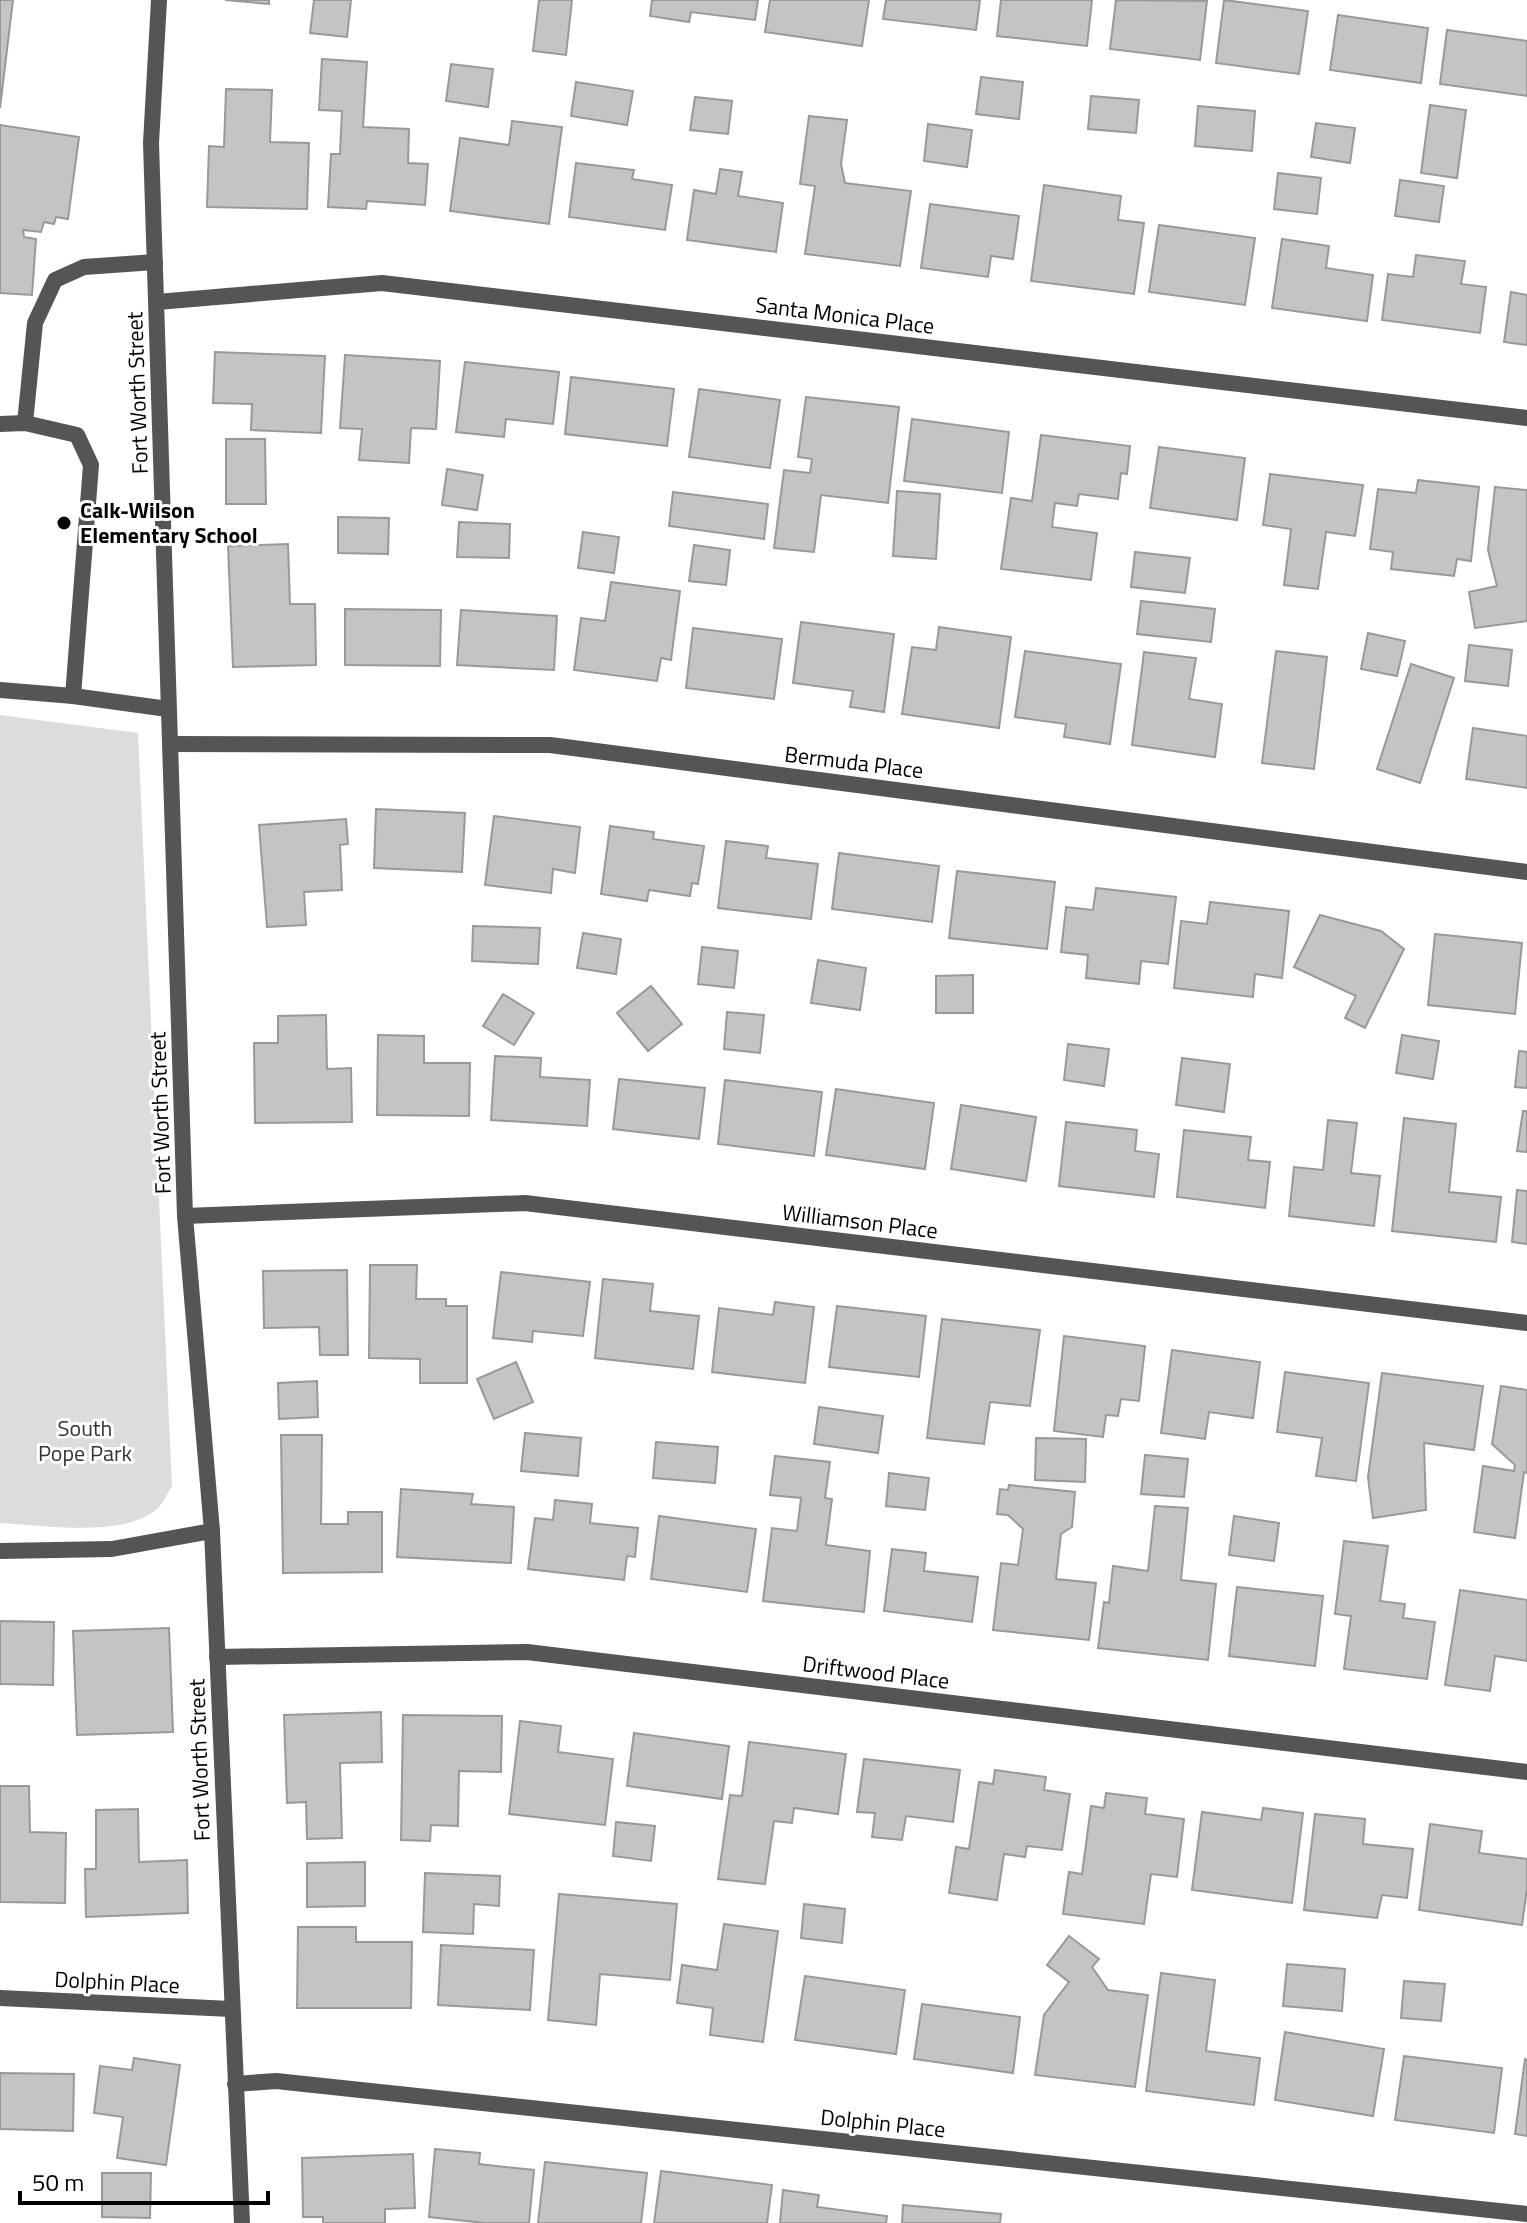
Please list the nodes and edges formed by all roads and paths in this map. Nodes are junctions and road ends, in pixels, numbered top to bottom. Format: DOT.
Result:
graph roads {
  1 [pos="159,0"];
  2 [pos="155,262"];
  3 [pos="157,302"];
  4 [pos="1527,418"];
  5 [pos="25,423"];
  6 [pos="0,424"];
  7 [pos="0,690"];
  8 [pos="73,696"];
  9 [pos="168,709"];
  10 [pos="171,744"];
  11 [pos="1527,872"];
  12 [pos="185,1216"];
  13 [pos="1527,1323"];
  14 [pos="212,1531"];
  15 [pos="0,1551"];
  16 [pos="217,1657"];
  17 [pos="1527,1772"];
  18 [pos="0,1998"];
  19 [pos="231,2009"];
  20 [pos="235,2084"];
  21 [pos="1527,2214"];
  22 [pos="242,2223"];
  1 -- 2 [label="street, Fort Worth Street"];
  2 -- 3 [label="street, Fort Worth Street"];
  2 -- 5 [label="street"];
  3 -- 4 [label="street, Santa Monica Place"];
  3 -- 9 [label="street, Fort Worth Street"];
  5 -- 6 [label="street"];
  5 -- 8 [label="street"];
  7 -- 8 [label="street"];
  8 -- 9 [label="street"];
  9 -- 10 [label="street, Fort Worth Street"];
  10 -- 11 [label="street, Bermuda Place"];
  10 -- 12 [label="street, Fort Worth Street"];
  12 -- 13 [label="street, Williamson Place"];
  12 -- 14 [label="street, Fort Worth Street"];
  14 -- 15 [label="street"];
  14 -- 16 [label="street, Fort Worth Street"];
  16 -- 17 [label="street, Driftwood Place"];
  16 -- 19 [label="street, Fort Worth Street"];
  18 -- 19 [label="street, Dolphin Place"];
  19 -- 20 [label="street, Fort Worth Street"];
  20 -- 21 [label="street, Dolphin Place"];
  20 -- 22 [label="street, Fort Worth Street"];
}
